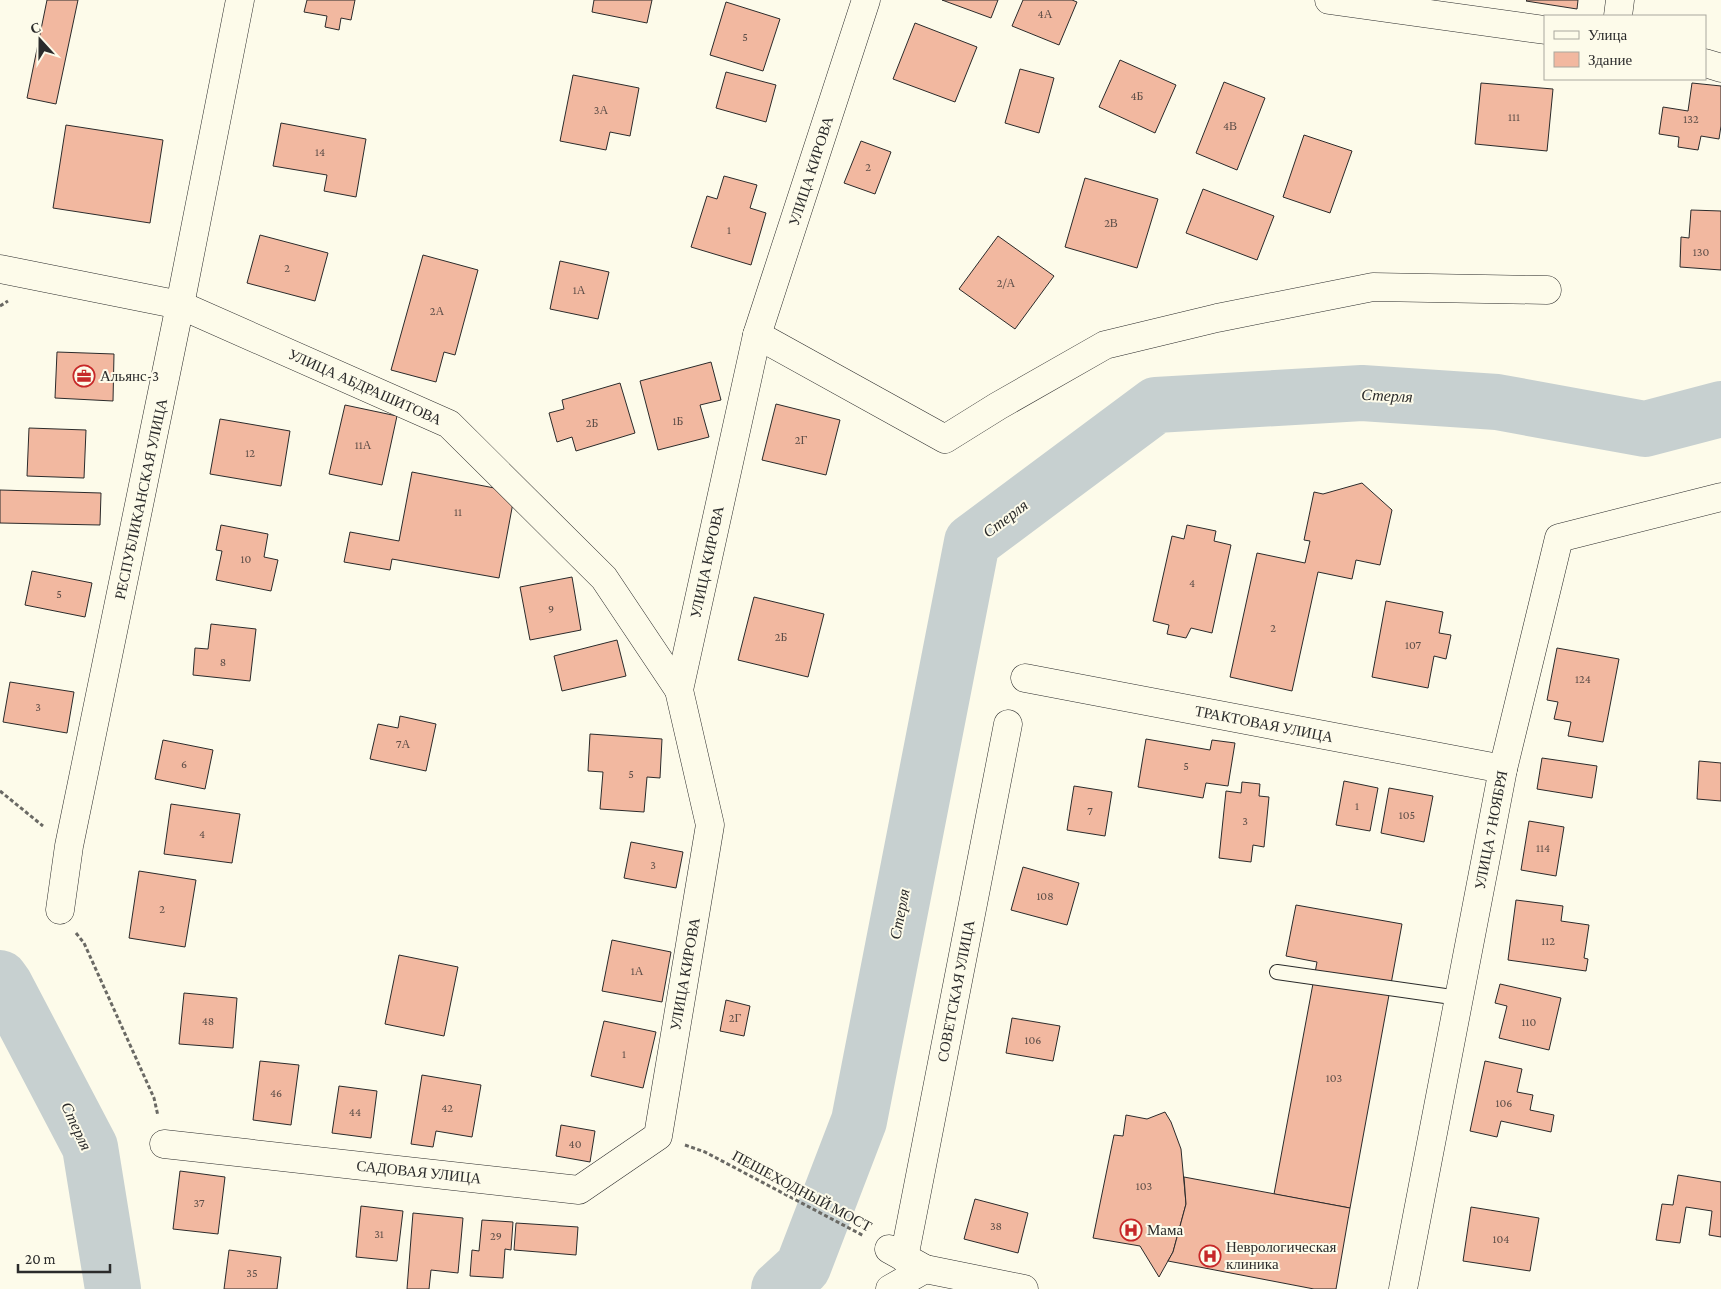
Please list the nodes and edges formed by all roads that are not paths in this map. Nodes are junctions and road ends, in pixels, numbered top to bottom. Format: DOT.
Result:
graph roads {
  1 [pos="240,0"];
  2 [pos="866,0"];
  3 [pos="1329,0"];
  4 [pos="1620,0"];
  5 [pos="1618,15"];
  6 [pos="1544,30"];
  7 [pos="1706,63"];
  8 [pos="1721,68"];
  9 [pos="0,269"];
  10 [pos="1547,290"];
  11 [pos="180,305"];
  12 [pos="757,335"];
  13 [pos="1721,497"];
  14 [pos="1024,678"];
  15 [pos="679,690"];
  16 [pos="1008,724"];
  17 [pos="1503,769"];
  18 [pos="60,910"];
  19 [pos="1277,972"];
  20 [pos="1459,998"];
  21 [pos="658,1136"];
  22 [pos="164,1144"];
  23 [pos="906,1259"];
  24 [pos="890,1289"];
  25 [pos="1024,1289"];
  26 [pos="1403,1289"];
  1 -- 11 [label="street, РЕСПУБЛИКАНСКАЯ УЛИЦА"];
  2 -- 12 [label="street, УЛИЦА КИРОВА"];
  3 -- 6 [label="street"];
  4 -- 5 [label="street"];
  7 -- 8 [label="street"];
  9 -- 11 [label="street, УЛИЦА АБДРАШИТОВА"];
  10 -- 12 [label="street"];
  11 -- 15 [label="street, УЛИЦА АБДРАШИТОВА"];
  11 -- 18 [label="street, РЕСПУБЛИКАНСКАЯ УЛИЦА"];
  12 -- 15 [label="street, УЛИЦА КИРОВА"];
  13 -- 17 [label="street, УЛИЦА 7 НОЯБРЯ"];
  14 -- 17 [label="street, ТРАКТОВАЯ УЛИЦА"];
  15 -- 21 [label="street, УЛИЦА КИРОВА"];
  16 -- 23 [label="street, СОВЕТСКАЯ УЛИЦА"];
  17 -- 20 [label="street, УЛИЦА 7 НОЯБРЯ"];
  19 -- 20 [label="lane"];
  20 -- 26 [label="street, УЛИЦА 7 НОЯБРЯ"];
  21 -- 22 [label="street, САДОВАЯ УЛИЦА"];
  23 -- 24 [label="street"];
  23 -- 25 [label="street"];
}
